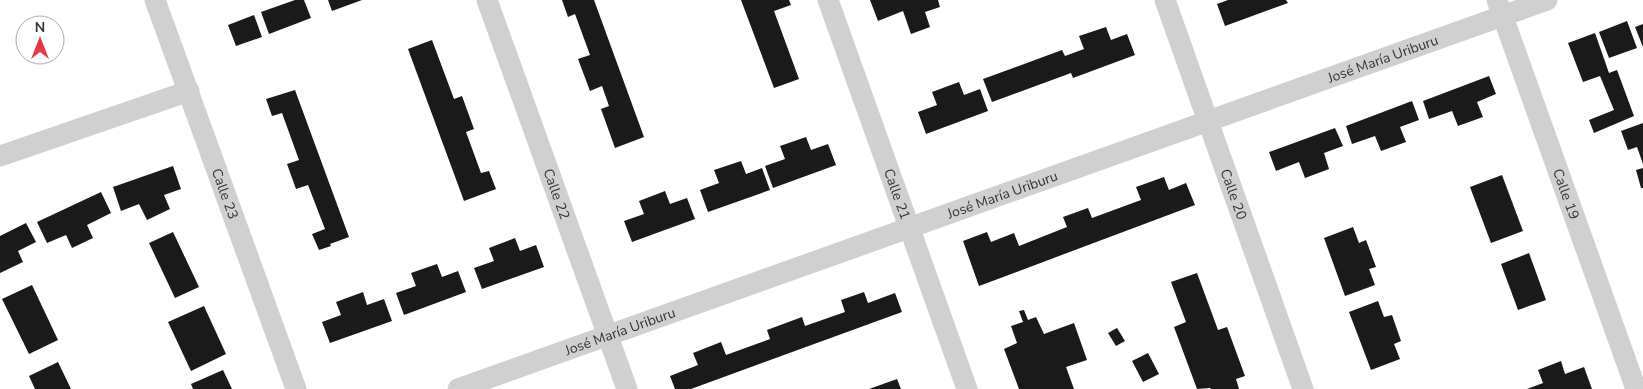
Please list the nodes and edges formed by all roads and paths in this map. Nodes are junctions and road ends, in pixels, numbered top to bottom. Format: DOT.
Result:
graph roads {
  1 [pos="155,0"];
  2 [pos="487,0"];
  3 [pos="828,0"];
  4 [pos="1165,0"];
  5 [pos="1546,0"];
  6 [pos="1500,8"];
  7 [pos="188,92"];
  8 [pos="1208,121"];
  9 [pos="0,156"];
  10 [pos="909,228"];
  11 [pos="608,335"];
  12 [pos="296,389"];
  13 [pos="458,389"];
  14 [pos="627,389"];
  15 [pos="967,389"];
  16 [pos="1303,389"];
  17 [pos="1636,389"];
  1 -- 7 [label="street, Calle 23"];
  2 -- 11 [label="street, Calle 22"];
  3 -- 10 [label="street, Calle 21"];
  4 -- 8 [label="street, Calle 20"];
  5 -- 6 [label="street, José María Uriburu"];
  6 -- 8 [label="street, José María Uriburu"];
  6 -- 17 [label="street, Calle 19"];
  7 -- 9 [label="street"];
  7 -- 12 [label="street, Calle 23"];
  8 -- 10 [label="street, José María Uriburu"];
  8 -- 16 [label="street, Calle 20"];
  10 -- 11 [label="street, José María Uriburu"];
  10 -- 15 [label="street, Calle 21"];
  11 -- 13 [label="street, José María Uriburu"];
  11 -- 14 [label="street, Calle 22"];
}
